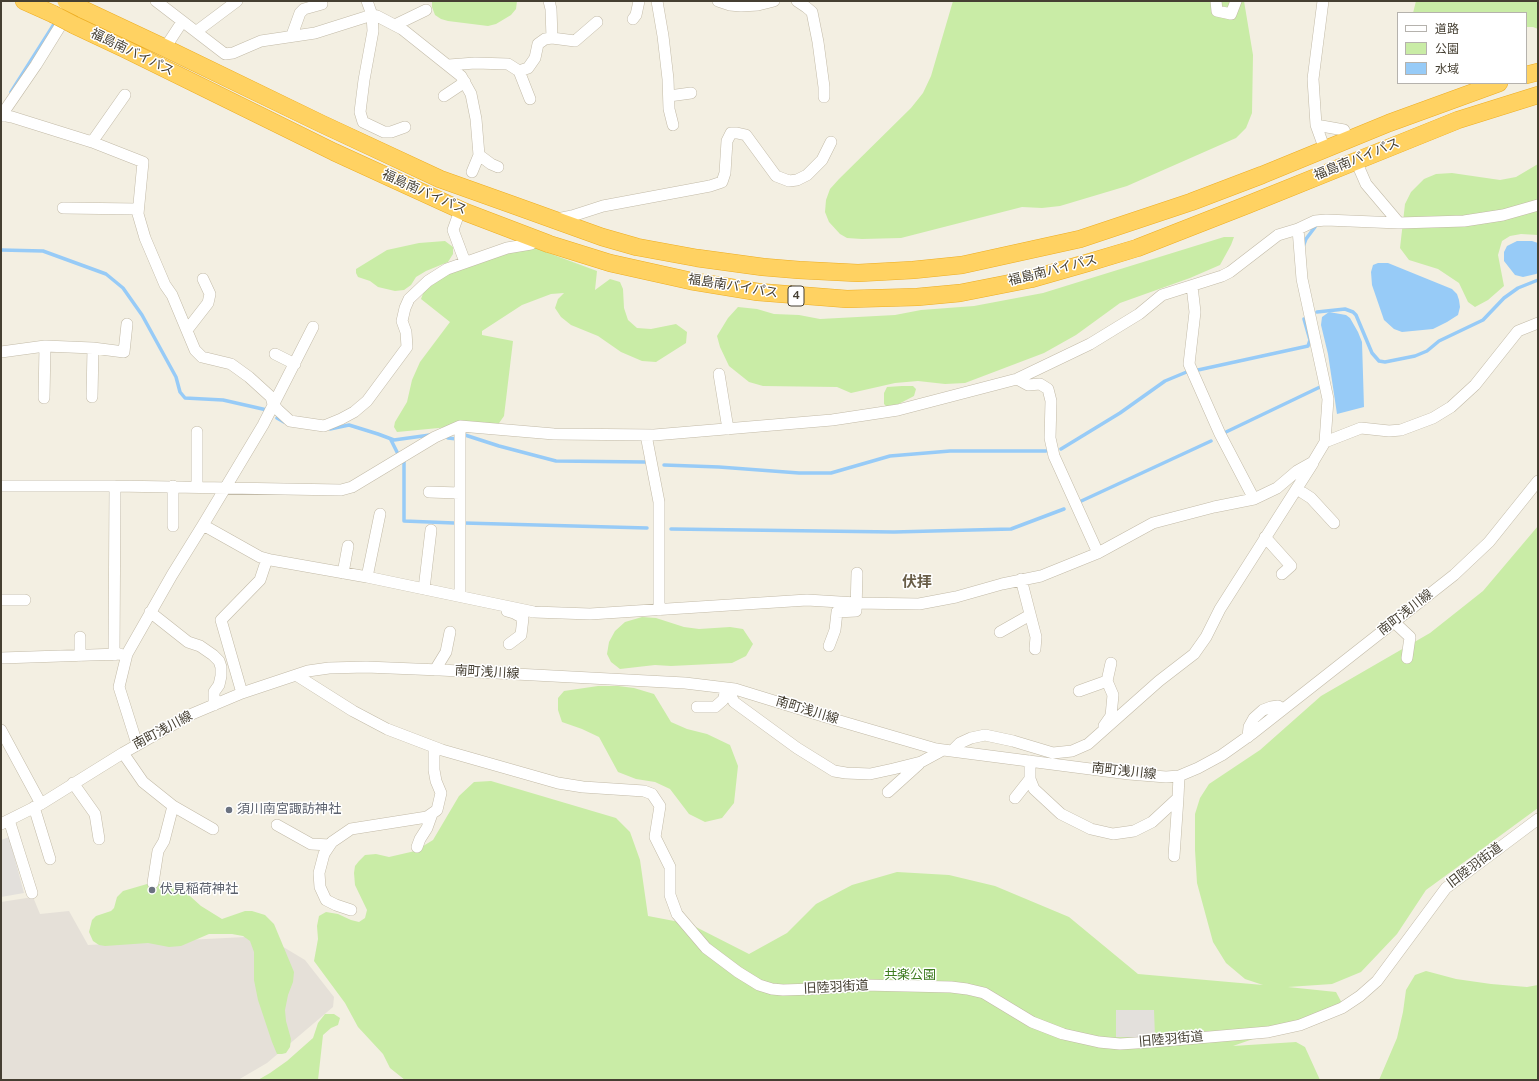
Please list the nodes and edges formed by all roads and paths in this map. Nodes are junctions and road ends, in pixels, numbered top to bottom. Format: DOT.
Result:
graph roads {
  1 [pos="24,1"];
  2 [pos="66,1"];
  3 [pos="156,1"];
  4 [pos="236,1"];
  5 [pos="367,1"];
  6 [pos="376,1"];
  7 [pos="549,1"];
  8 [pos="639,1"];
  9 [pos="657,1"];
  10 [pos="718,1"];
  11 [pos="774,1"];
  12 [pos="797,1"];
  13 [pos="1216,1"];
  14 [pos="1236,1"];
  15 [pos="1323,1"];
  16 [pos="322,4"];
  17 [pos="79,5"];
  18 [pos="426,10"];
  19 [pos="372,15"];
  20 [pos="633,19"];
  21 [pos="182,22"];
  22 [pos="597,22"];
  23 [pos="395,25"];
  24 [pos="197,31"];
  25 [pos="292,35"];
  26 [pos="552,38"];
  27 [pos="165,48"];
  28 [pos="449,66"];
  29 [pos="518,71"];
  30 [pos="1538,72"];
  31 [pos="1527,75"];
  32 [pos="465,82"];
  33 [pos="1496,84"];
  34 [pos="691,93"];
  35 [pos="125,95"];
  36 [pos="1538,95"];
  37 [pos="444,96"];
  38 [pos="669,96"];
  39 [pos="824,97"];
  40 [pos="530,99"];
  41 [pos="1,115"];
  42 [pos="673,125"];
  43 [pos="1316,125"];
  44 [pos="405,127"];
  45 [pos="1348,140"];
  46 [pos="92,142"];
  47 [pos="831,142"];
  48 [pos="1325,150"];
  49 [pos="479,155"];
  50 [pos="1356,161"];
  51 [pos="498,167"];
  52 [pos="472,172"];
  53 [pos="1538,205"];
  54 [pos="63,208"];
  55 [pos="138,209"];
  56 [pos="458,216"];
  57 [pos="555,220"];
  58 [pos="1399,223"];
  59 [pos="1298,228"];
  60 [pos="531,244"];
  61 [pos="465,262"];
  62 [pos="203,279"];
  63 [pos="1192,286"];
  64 [pos="1538,323"];
  65 [pos="127,324"];
  66 [pos="312,327"];
  67 [pos="187,330"];
  68 [pos="45,346"];
  69 [pos="93,348"];
  70 [pos="1,352"];
  71 [pos="275,354"];
  72 [pos="295,364"];
  73 [pos="719,374"];
  74 [pos="1017,379"];
  75 [pos="92,397"];
  76 [pos="44,398"];
  77 [pos="273,404"];
  78 [pos="460,426"];
  79 [pos="728,429"];
  80 [pos="197,432"];
  81 [pos="646,435"];
  82 [pos="1325,442"];
  83 [pos="1313,462"];
  84 [pos="1538,481"];
  85 [pos="1,486"];
  86 [pos="115,486"];
  87 [pos="173,486"];
  88 [pos="197,487"];
  89 [pos="225,487"];
  90 [pos="1297,489"];
  91 [pos="429,492"];
  92 [pos="459,493"];
  93 [pos="1254,499"];
  94 [pos="380,514"];
  95 [pos="1334,524"];
  96 [pos="203,525"];
  97 [pos="173,526"];
  98 [pos="432,530"];
  99 [pos="1265,537"];
  100 [pos="348,546"];
  101 [pos="1098,553"];
  102 [pos="267,559"];
  103 [pos="343,573"];
  104 [pos="857,573"];
  105 [pos="1282,574"];
  106 [pos="367,577"];
  107 [pos="1021,579"];
  108 [pos="424,589"];
  109 [pos="460,596"];
  110 [pos="1,600"];
  111 [pos="25,600"];
  112 [pos="493,603"];
  113 [pos="856,603"];
  114 [pos="660,610"];
  115 [pos="150,612"];
  116 [pos="1030,615"];
  117 [pos="1394,622"];
  118 [pos="450,632"];
  119 [pos="1000,632"];
  120 [pos="80,637"];
  121 [pos="509,644"];
  122 [pos="829,646"];
  123 [pos="1035,649"];
  124 [pos="127,654"];
  125 [pos="114,655"];
  126 [pos="80,656"];
  127 [pos="1,658"];
  128 [pos="1407,658"];
  129 [pos="1111,663"];
  130 [pos="435,670"];
  131 [pos="296,676"];
  132 [pos="1107,681"];
  133 [pos="727,688"];
  134 [pos="1079,691"];
  135 [pos="242,693"];
  136 [pos="214,705"];
  137 [pos="697,707"];
  138 [pos="1,730"];
  139 [pos="1098,735"];
  140 [pos="137,744"];
  141 [pos="434,747"];
  142 [pos="947,751"];
  143 [pos="123,752"];
  144 [pos="1030,761"];
  145 [pos="921,762"];
  146 [pos="1179,776"];
  147 [pos="1030,779"];
  148 [pos="73,783"];
  149 [pos="888,792"];
  150 [pos="1015,798"];
  151 [pos="1178,798"];
  152 [pos="38,805"];
  153 [pos="173,806"];
  154 [pos="432,814"];
  155 [pos="1538,819"];
  156 [pos="5,822"];
  157 [pos="277,825"];
  158 [pos="213,829"];
  159 [pos="99,839"];
  160 [pos="330,845"];
  161 [pos="417,847"];
  162 [pos="1174,856"];
  163 [pos="50,859"];
  164 [pos="153,883"];
  165 [pos="32,893"];
  166 [pos="352,910"];
  1 -- 50 [label="highway, 福島南バイパス / 4, bridge"];
  2 -- 17 [label="highway, 福島南バイパス / 4, bridge"];
  3 -- 21 [label="street"];
  4 -- 24 [label="street"];
  5 -- 19 [label="street"];
  6 -- 19 [label="street"];
  7 -- 26 [label="street"];
  8 -- 20 [label="street"];
  9 -- 38 [label="street"];
  10 -- 11 [label="street"];
  12 -- 39 [label="street"];
  13 -- 14 [label="street"];
  15 -- 43 [label="street"];
  16 -- 25 [label="street"];
  17 -- 27 [label="highway, 福島南バイパス / 4"];
  17 -- 41 [label="street"];
  18 -- 23 [label="street"];
  19 -- 23 [label="street"];
  19 -- 25 [label="street"];
  19 -- 44 [label="street"];
  21 -- 24 [label="street"];
  21 -- 27 [label="street"];
  22 -- 26 [label="street"];
  23 -- 28 [label="street"];
  24 -- 25 [label="street"];
  26 -- 29 [label="street"];
  27 -- 57 [label="highway, 福島南バイパス / 4"];
  28 -- 29 [label="street"];
  28 -- 32 [label="street"];
  29 -- 40 [label="street"];
  30 -- 31 [label="highway"];
  32 -- 37 [label="street"];
  32 -- 49 [label="street"];
  33 -- 45 [label="highway, 福島南バイパス / 4"];
  34 -- 38 [label="street"];
  35 -- 46 [label="street"];
  36 -- 50 [label="highway, 福島南バイパス / 4"];
  38 -- 42 [label="street"];
  41 -- 46 [label="street"];
  43 -- 45 [label="street"];
  43 -- 48 [label="street"];
  45 -- 48 [label="highway, 福島南バイパス / 4"];
  46 -- 55 [label="street"];
  47 -- 57 [label="street"];
  48 -- 57 [label="highway, 福島南バイパス / 4"];
  49 -- 51 [label="street"];
  49 -- 52 [label="street"];
  50 -- 58 [label="street"];
  53 -- 58 [label="street"];
  54 -- 55 [label="street"];
  55 -- 67 [label="street"];
  56 -- 61 [label="street"];
  58 -- 59 [label="street"];
  59 -- 63 [label="street"];
  59 -- 82 [label="street"];
  60 -- 61 [label="street"];
  61 -- 77 [label="street"];
  62 -- 67 [label="street"];
  63 -- 74 [label="street"];
  63 -- 93 [label="street"];
  64 -- 82 [label="street"];
  65 -- 69 [label="street"];
  66 -- 72 [label="street"];
  67 -- 77 [label="street"];
  68 -- 69 [label="street"];
  68 -- 70 [label="street"];
  68 -- 76 [label="street"];
  69 -- 75 [label="street"];
  71 -- 72 [label="street"];
  72 -- 77 [label="street"];
  73 -- 79 [label="street"];
  74 -- 79 [label="street"];
  74 -- 101 [label="street"];
  77 -- 89 [label="street"];
  78 -- 81 [label="street"];
  78 -- 89 [label="street"];
  78 -- 92 [label="street"];
  79 -- 81 [label="street"];
  80 -- 88 [label="street"];
  81 -- 114 [label="street"];
  82 -- 83 [label="street"];
  83 -- 90 [label="street"];
  83 -- 93 [label="street"];
  84 -- 117 [label="street, 南町浅川線"];
  85 -- 86 [label="street"];
  86 -- 87 [label="street"];
  86 -- 125 [label="street"];
  87 -- 88 [label="street"];
  87 -- 97 [label="street"];
  88 -- 89 [label="street"];
  89 -- 96 [label="street"];
  90 -- 95 [label="street"];
  90 -- 99 [label="street"];
  91 -- 92 [label="street"];
  92 -- 109 [label="street"];
  93 -- 101 [label="street"];
  94 -- 106 [label="street"];
  96 -- 102 [label="street"];
  96 -- 115 [label="street"];
  98 -- 108 [label="street"];
  99 -- 105 [label="street"];
  99 -- 139 [label="street"];
  100 -- 103 [label="street"];
  101 -- 107 [label="street"];
  102 -- 103 [label="street"];
  102 -- 135 [label="street"];
  103 -- 106 [label="street"];
  104 -- 113 [label="street"];
  106 -- 108 [label="street"];
  107 -- 113 [label="street"];
  107 -- 116 [label="street"];
  108 -- 109 [label="street"];
  109 -- 112 [label="street"];
  110 -- 111 [label="street"];
  112 -- 114 [label="street"];
  112 -- 121 [label="street"];
  113 -- 114 [label="street"];
  113 -- 122 [label="street"];
  115 -- 124 [label="street"];
  115 -- 136 [label="street"];
  116 -- 119 [label="street"];
  116 -- 123 [label="street"];
  117 -- 128 [label="street"];
  117 -- 146 [label="street, 南町浅川線"];
  118 -- 130 [label="street"];
  120 -- 126 [label="street"];
  124 -- 125 [label="street"];
  124 -- 140 [label="street"];
  125 -- 126 [label="street"];
  126 -- 127 [label="street"];
  129 -- 132 [label="street"];
  130 -- 131 [label="street, 南町浅川線"];
  130 -- 133 [label="street, 南町浅川線"];
  131 -- 135 [label="street, 南町浅川線"];
  131 -- 141 [label="street, 旧陸羽街道"];
  132 -- 134 [label="street"];
  132 -- 139 [label="street"];
  133 -- 137 [label="street"];
  133 -- 142 [label="street, 南町浅川線"];
  133 -- 145 [label="street"];
  135 -- 136 [label="street, 南町浅川線"];
  136 -- 140 [label="street, 南町浅川線"];
  138 -- 152 [label="street"];
  139 -- 142 [label="street"];
  140 -- 143 [label="street, 南町浅川線"];
  141 -- 154 [label="street"];
  141 -- 155 [label="street, 旧陸羽街道"];
  142 -- 144 [label="street, 南町浅川線"];
  142 -- 145 [label="street"];
  143 -- 148 [label="street, 南町浅川線"];
  143 -- 153 [label="street"];
  144 -- 146 [label="street, 南町浅川線"];
  144 -- 147 [label="street"];
  145 -- 149 [label="street"];
  146 -- 151 [label="street"];
  147 -- 150 [label="street"];
  147 -- 151 [label="street"];
  148 -- 152 [label="street, 南町浅川線"];
  148 -- 159 [label="street"];
  151 -- 162 [label="street"];
  152 -- 156 [label="street, 南町浅川線"];
  152 -- 163 [label="street"];
  153 -- 158 [label="street"];
  153 -- 164 [label="street"];
  154 -- 160 [label="street"];
  154 -- 161 [label="street"];
  156 -- 165 [label="street"];
  157 -- 160 [label="street"];
  160 -- 166 [label="street"];
}
